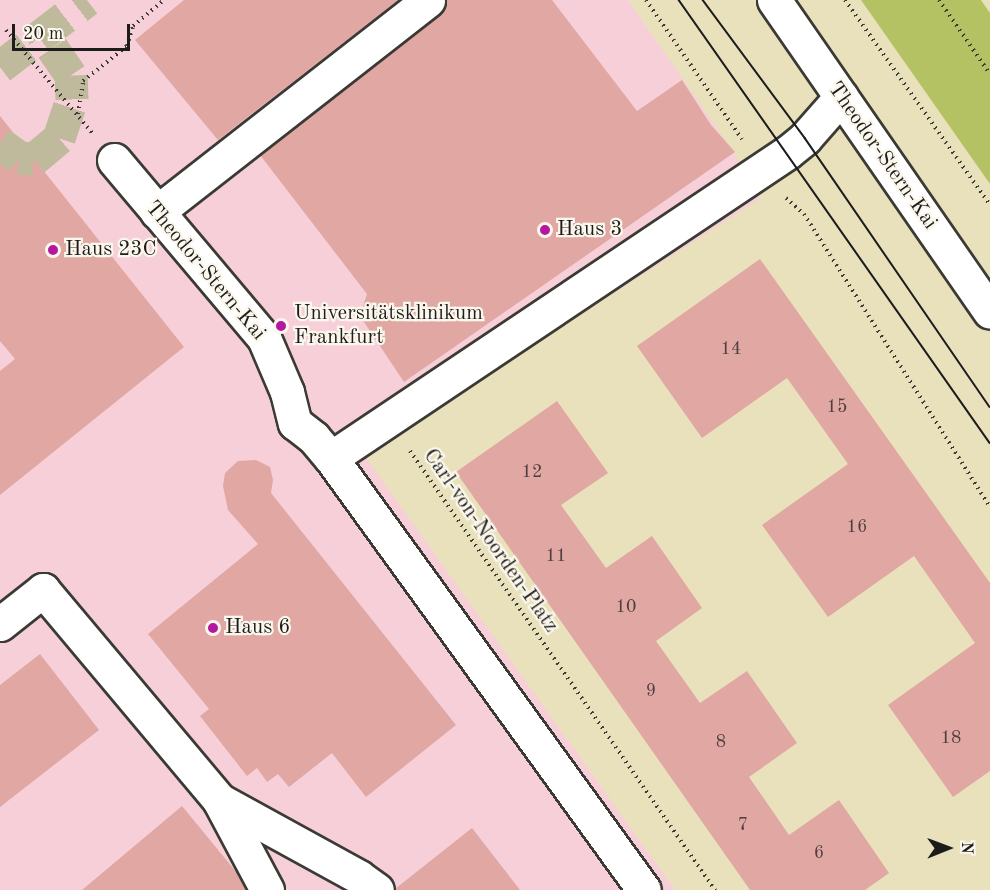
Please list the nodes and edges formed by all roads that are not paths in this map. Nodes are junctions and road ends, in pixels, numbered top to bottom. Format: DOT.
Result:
graph roads {
  1 [pos="428,0"];
  2 [pos="774,0"];
  3 [pos="841,97"];
  4 [pos="114,160"];
  5 [pos="157,212"];
  6 [pos="990,312"];
  7 [pos="331,458"];
  8 [pos="0,624"];
  9 [pos="219,801"];
  10 [pos="267,890"];
  11 [pos="377,890"];
  12 [pos="644,890"];
  1 -- 5 [label="main road"];
  2 -- 3 [label="main road, Theodor-Stern-Kai"];
  3 -- 6 [label="main road, Theodor-Stern-Kai"];
  3 -- 7 [label="main road"];
  4 -- 5 [label="main road, Theodor-Stern-Kai"];
  5 -- 7 [label="main road, Theodor-Stern-Kai"];
  7 -- 12 [label="main road"];
  8 -- 9 [label="main road"];
  9 -- 10 [label="main road"];
  9 -- 11 [label="main road"];
}
